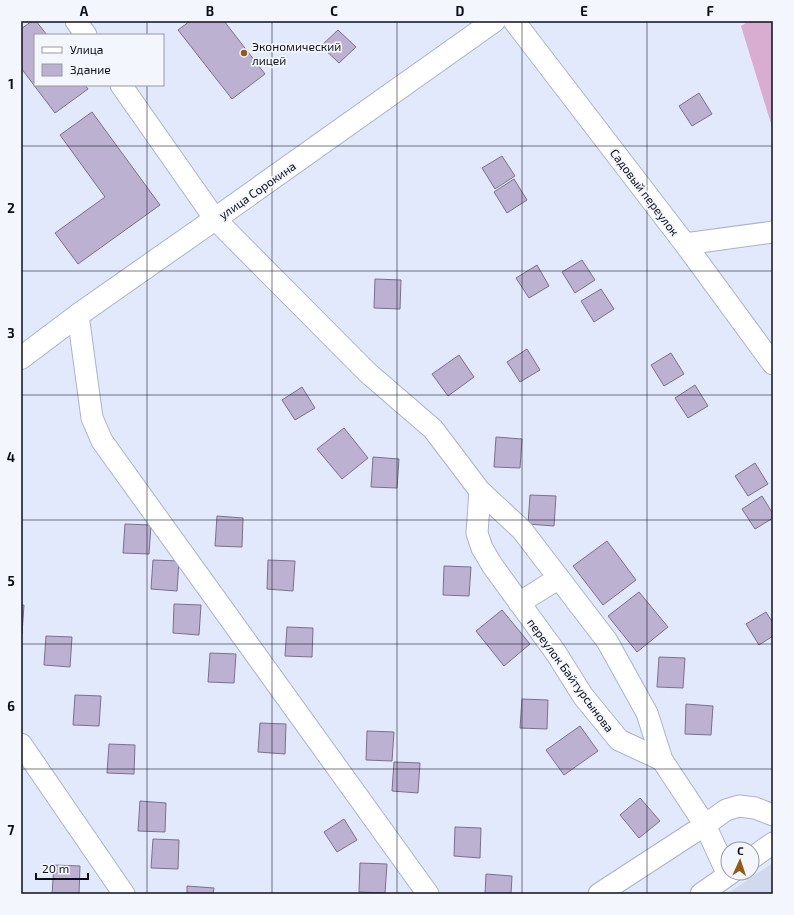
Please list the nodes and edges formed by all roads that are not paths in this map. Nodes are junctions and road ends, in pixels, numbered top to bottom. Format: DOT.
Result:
graph roads {
  1 [pos="76,21"];
  2 [pos="494,21"];
  3 [pos="514,21"];
  4 [pos="85,34"];
  5 [pos="122,86"];
  6 [pos="215,219"];
  7 [pos="773,232"];
  8 [pos="685,244"];
  9 [pos="78,315"];
  10 [pos="21,358"];
  11 [pos="773,364"];
  12 [pos="480,491"];
  13 [pos="559,578"];
  14 [pos="519,603"];
  15 [pos="21,744"];
  16 [pos="662,760"];
  17 [pos="773,815"];
  18 [pos="705,825"];
  19 [pos="773,843"];
  20 [pos="760,852"];
  21 [pos="720,856"];
  22 [pos="720,880"];
  23 [pos="124,894"];
  24 [pos="428,894"];
  25 [pos="599,894"];
  26 [pos="701,894"];
  1 -- 4 [label="street"];
  2 -- 6 [label="street, улица Сорокина"];
  3 -- 8 [label="street, Садовый переулок"];
  5 -- 6 [label="street"];
  6 -- 9 [label="street, улица Сорокина"];
  6 -- 12 [label="street"];
  7 -- 8 [label="street"];
  8 -- 11 [label="street, Садовый переулок"];
  9 -- 10 [label="street, улица Сорокина"];
  9 -- 24 [label="street"];
  12 -- 13 [label="street"];
  12 -- 14 [label="street, переулок Байтурсынова"];
  13 -- 14 [label="street"];
  13 -- 16 [label="street"];
  14 -- 16 [label="street, переулок Байтурсынова"];
  15 -- 23 [label="street"];
  16 -- 18 [label="street"];
  17 -- 18 [label="street"];
  18 -- 21 [label="street"];
  18 -- 25 [label="street"];
  19 -- 20 [label="street"];
  22 -- 26 [label="street"];
}
